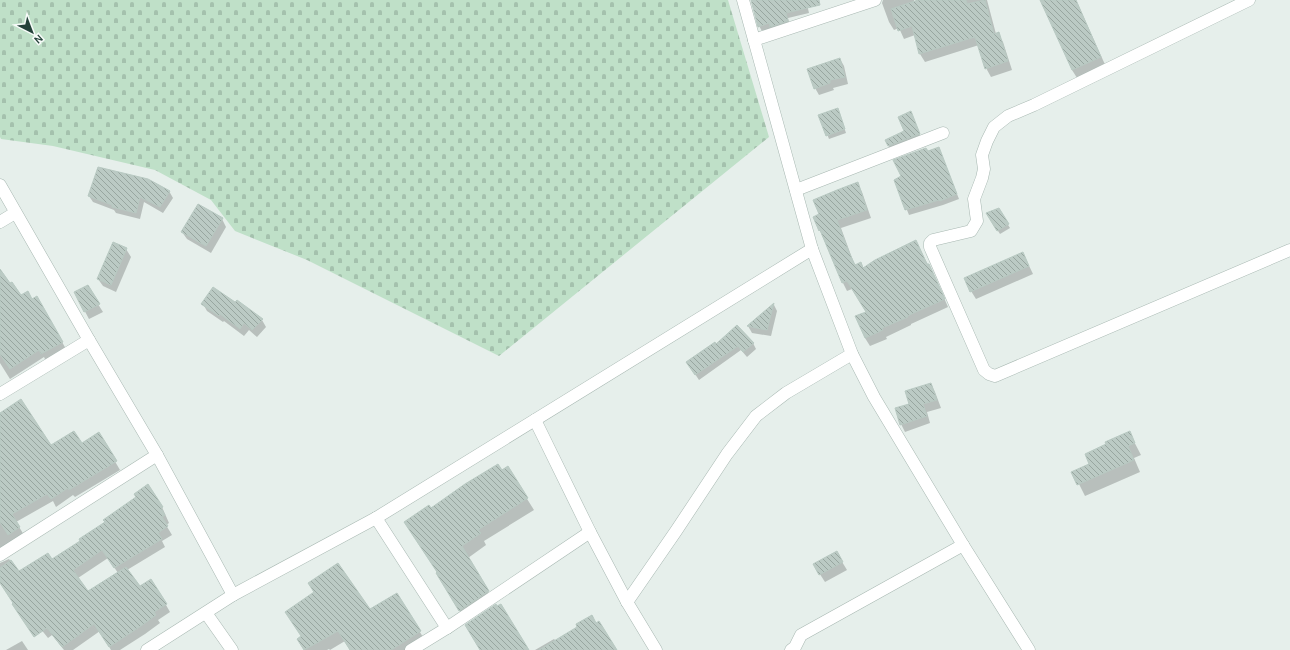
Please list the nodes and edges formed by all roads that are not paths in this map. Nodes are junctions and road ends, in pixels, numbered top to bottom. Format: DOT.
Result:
graph roads {
  1 [pos="743,0"];
  2 [pos="875,0"];
  3 [pos="1249,0"];
  4 [pos="754,40"];
  5 [pos="943,133"];
  6 [pos="0,185"];
  7 [pos="796,190"];
  8 [pos="15,213"];
  9 [pos="0,222"];
  10 [pos="812,248"];
  11 [pos="1290,250"];
  12 [pos="89,340"];
  13 [pos="852,354"];
  14 [pos="0,394"];
  15 [pos="535,420"];
  16 [pos="157,455"];
  17 [pos="376,518"];
  18 [pos="590,532"];
  19 [pos="963,545"];
  20 [pos="0,555"];
  21 [pos="234,596"];
  22 [pos="628,602"];
  23 [pos="206,613"];
  24 [pos="447,628"];
  25 [pos="654,649"];
  26 [pos="147,650"];
  27 [pos="232,650"];
  28 [pos="411,650"];
  29 [pos="791,650"];
  30 [pos="1029,650"];
  1 -- 4 [label="street"];
  2 -- 4 [label="street"];
  3 -- 11 [label="street"];
  4 -- 7 [label="street"];
  5 -- 7 [label="street"];
  6 -- 8 [label="street"];
  7 -- 10 [label="street"];
  8 -- 9 [label="street"];
  8 -- 12 [label="street"];
  10 -- 13 [label="street"];
  10 -- 15 [label="street"];
  12 -- 14 [label="street"];
  12 -- 16 [label="street"];
  13 -- 19 [label="street"];
  13 -- 22 [label="street"];
  15 -- 17 [label="street"];
  15 -- 18 [label="street"];
  16 -- 20 [label="street"];
  16 -- 21 [label="street"];
  17 -- 21 [label="street"];
  17 -- 24 [label="street"];
  18 -- 22 [label="street"];
  18 -- 24 [label="street"];
  19 -- 29 [label="street"];
  19 -- 30 [label="street"];
  21 -- 23 [label="street"];
  22 -- 25 [label="street"];
  23 -- 26 [label="street"];
  23 -- 27 [label="street"];
  24 -- 28 [label="street"];
}
